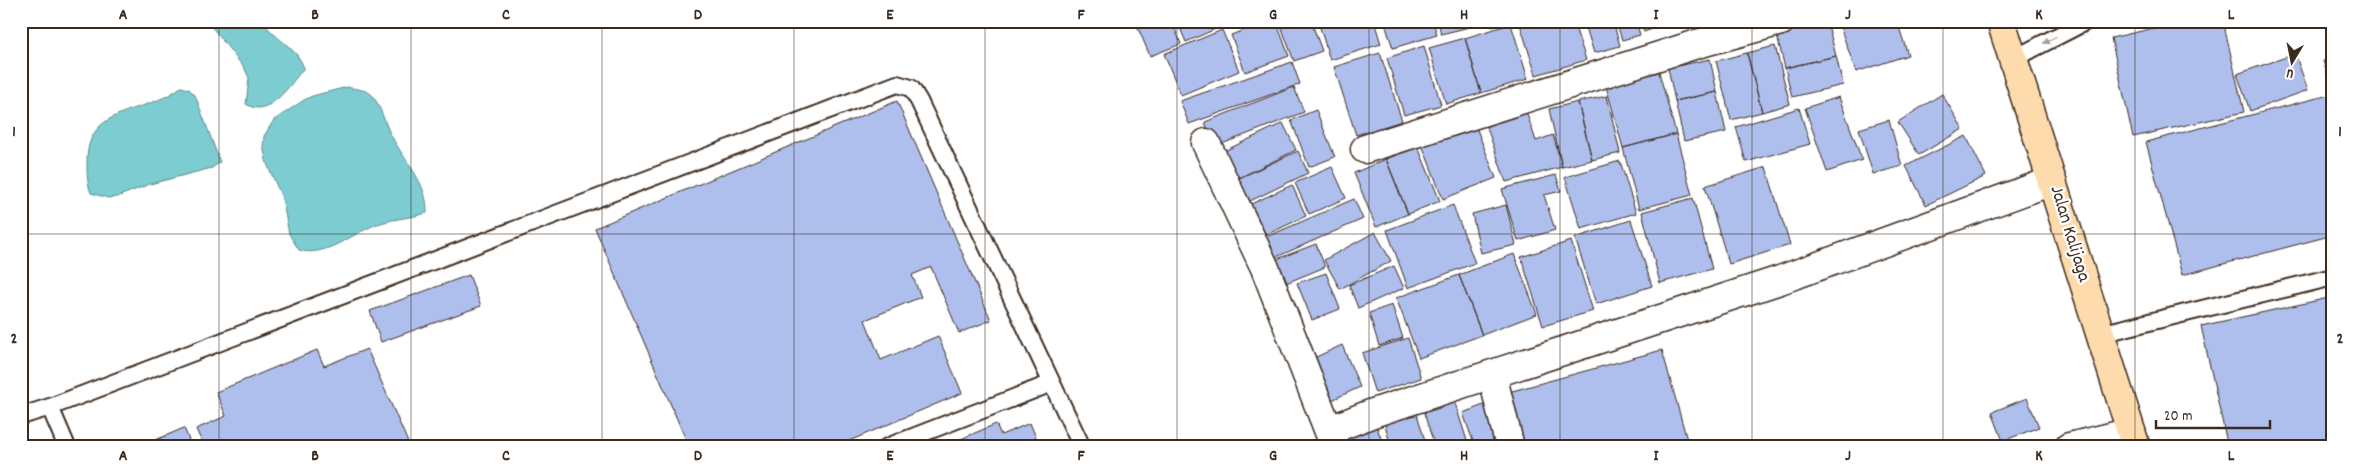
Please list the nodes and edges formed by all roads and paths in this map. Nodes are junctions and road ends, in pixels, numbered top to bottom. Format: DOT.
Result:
graph roads {
  1 [pos="1781,21"];
  2 [pos="2001,21"];
  3 [pos="2087,21"];
  4 [pos="2013,58"];
  5 [pos="1206,143"];
  6 [pos="1365,149"];
  7 [pos="2052,181"];
  8 [pos="2333,277"];
  9 [pos="2100,334"];
  10 [pos="1492,374"];
  11 [pos="1052,383"];
  12 [pos="50,407"];
  13 [pos="21,416"];
  14 [pos="1332,438"];
  15 [pos="2134,439"];
  16 [pos="67,447"];
  17 [pos="887,447"];
  18 [pos="1082,447"];
  19 [pos="1510,447"];
  20 [pos="2069,447"];
  1 -- 6 [label="street"];
  2 -- 4 [label="highway, Jalan Kalijaga"];
  3 -- 4 [label="lane, one-way"];
  4 -- 7 [label="highway, Jalan Kalijaga"];
  5 -- 14 [label="street"];
  7 -- 9 [label="highway, Jalan Kalijaga"];
  7 -- 10 [label="street"];
  8 -- 9 [label="lane"];
  9 -- 15 [label="highway, Jalan Kalijaga"];
  10 -- 14 [label="street"];
  10 -- 19 [label="street"];
  11 -- 12 [label="lane"];
  11 -- 17 [label="lane"];
  11 -- 18 [label="lane"];
  12 -- 13 [label="lane"];
  12 -- 16 [label="lane"];
  15 -- 20 [label="street"];
}
